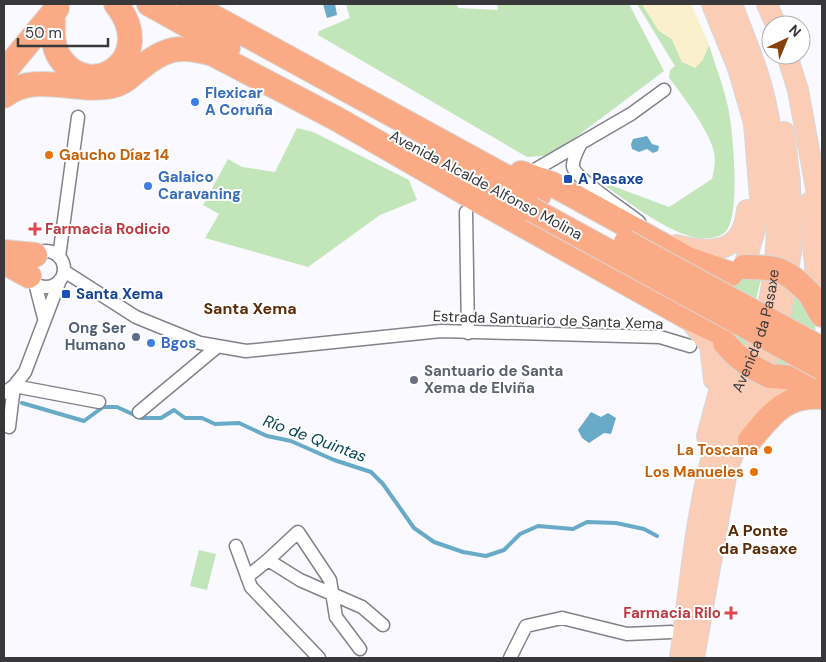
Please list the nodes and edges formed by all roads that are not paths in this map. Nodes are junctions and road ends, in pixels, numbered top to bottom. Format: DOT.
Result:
graph roads {
  1 [pos="116,4"];
  2 [pos="148,4"];
  3 [pos="190,4"];
  4 [pos="221,4"];
  5 [pos="712,4"];
  6 [pos="732,4"];
  7 [pos="744,4"];
  8 [pos="52,7"];
  9 [pos="4,48"];
  10 [pos="790,65"];
  11 [pos="738,68"];
  12 [pos="4,72"];
  13 [pos="355,79"];
  14 [pos="664,90"];
  15 [pos="4,96"];
  16 [pos="331,104"];
  17 [pos="78,117"];
  18 [pos="439,139"];
  19 [pos="580,145"];
  20 [pos="808,146"];
  21 [pos="470,156"];
  22 [pos="526,175"];
  23 [pos="535,202"];
  24 [pos="466,212"];
  25 [pos="822,221"];
  26 [pos="650,239"];
  27 [pos="564,248"];
  28 [pos="4,252"];
  29 [pos="59,257"];
  30 [pos="4,262"];
  31 [pos="33,271"];
  32 [pos="737,271"];
  33 [pos="62,275"];
  34 [pos="817,306"];
  35 [pos="687,317"];
  36 [pos="44,318"];
  37 [pos="468,333"];
  38 [pos="722,337"];
  39 [pos="690,346"];
  40 [pos="218,347"];
  41 [pos="822,348"];
  42 [pos="822,368"];
  43 [pos="784,378"];
  44 [pos="9,389"];
  45 [pos="822,390"];
  46 [pos="822,398"];
  47 [pos="99,402"];
  48 [pos="139,412"];
  49 [pos="712,418"];
  50 [pos="9,427"];
  51 [pos="750,440"];
  52 [pos="236,546"];
  53 [pos="268,560"];
  54 [pos="247,577"];
  55 [pos="331,594"];
  56 [pos="702,613"];
  57 [pos="383,625"];
  58 [pos="671,632"];
  59 [pos="360,649"];
  60 [pos="319,658"];
  61 [pos="510,658"];
  62 [pos="670,658"];
  63 [pos="680,658"];
  64 [pos="694,658"];
  1 -- 8 [label="highway"];
  2 -- 16 [label="highway, Avenida Alcalde Alfonso Molina"];
  3 -- 18 [label="highway, Avenida Alcalde Alfonso Molina"];
  4 -- 13 [label="highway"];
  5 -- 11 [label="main road"];
  6 -- 63 [label="main road, Avenida da Pasaxe"];
  7 -- 56 [label="main road, Avenida da Pasaxe"];
  8 -- 9 [label="highway"];
  8 -- 12 [label="highway"];
  10 -- 20 [label="main road"];
  11 -- 26 [label="main road"];
  11 -- 32 [label="main road"];
  13 -- 18 [label="highway"];
  13 -- 22 [label="highway"];
  14 -- 19 [label="street"];
  15 -- 27 [label="highway"];
  16 -- 23 [label="highway, Avenida Alcalde Alfonso Molina"];
  16 -- 27 [label="highway"];
  17 -- 29 [label="street"];
  18 -- 21 [label="highway, Avenida Alcalde Alfonso Molina"];
  19 -- 22 [label="street"];
  19 -- 26 [label="street"];
  20 -- 25 [label="main road"];
  20 -- 34 [label="main road"];
  21 -- 22 [label="highway"];
  21 -- 23 [label="highway, Avenida Alcalde Alfonso Molina"];
  22 -- 26 [label="highway"];
  23 -- 41 [label="highway, Avenida Alcalde Alfonso Molina, bridge"];
  23 -- 42 [label="highway, Avenida Alcalde Alfonso Molina, bridge"];
  24 -- 37 [label="street"];
  26 -- 32 [label="highway"];
  27 -- 35 [label="highway"];
  28 -- 31 [label="highway"];
  29 -- 31 [label="street"];
  29 -- 33 [label="street"];
  30 -- 31 [label="highway"];
  31 -- 33 [label="street"];
  31 -- 36 [label="street"];
  32 -- 34 [label="highway, bridge"];
  32 -- 38 [label="highway"];
  33 -- 36 [label="street"];
  33 -- 40 [label="street, Estrada Santuario de Santa Xema"];
  35 -- 38 [label="highway"];
  35 -- 49 [label="main road"];
  36 -- 44 [label="street"];
  37 -- 39 [label="street, Estrada Santuario de Santa Xema"];
  37 -- 40 [label="street, Estrada Santuario de Santa Xema"];
  38 -- 43 [label="highway, bridge"];
  38 -- 49 [label="main road"];
  40 -- 48 [label="street"];
  41 -- 43 [label="highway"];
  43 -- 45 [label="highway"];
  43 -- 51 [label="main road"];
  44 -- 47 [label="street"];
  44 -- 50 [label="street"];
  46 -- 51 [label="highway"];
  49 -- 58 [label="main road"];
  51 -- 56 [label="main road"];
  52 -- 54 [label="street"];
  53 -- 54 [label="street"];
  53 -- 55 [label="street"];
  53 -- 55 [label="street"];
  54 -- 60 [label="street"];
  55 -- 57 [label="street"];
  55 -- 59 [label="street"];
  56 -- 64 [label="main road, Avenida da Pasaxe"];
  58 -- 61 [label="street"];
  58 -- 62 [label="main road"];
}
